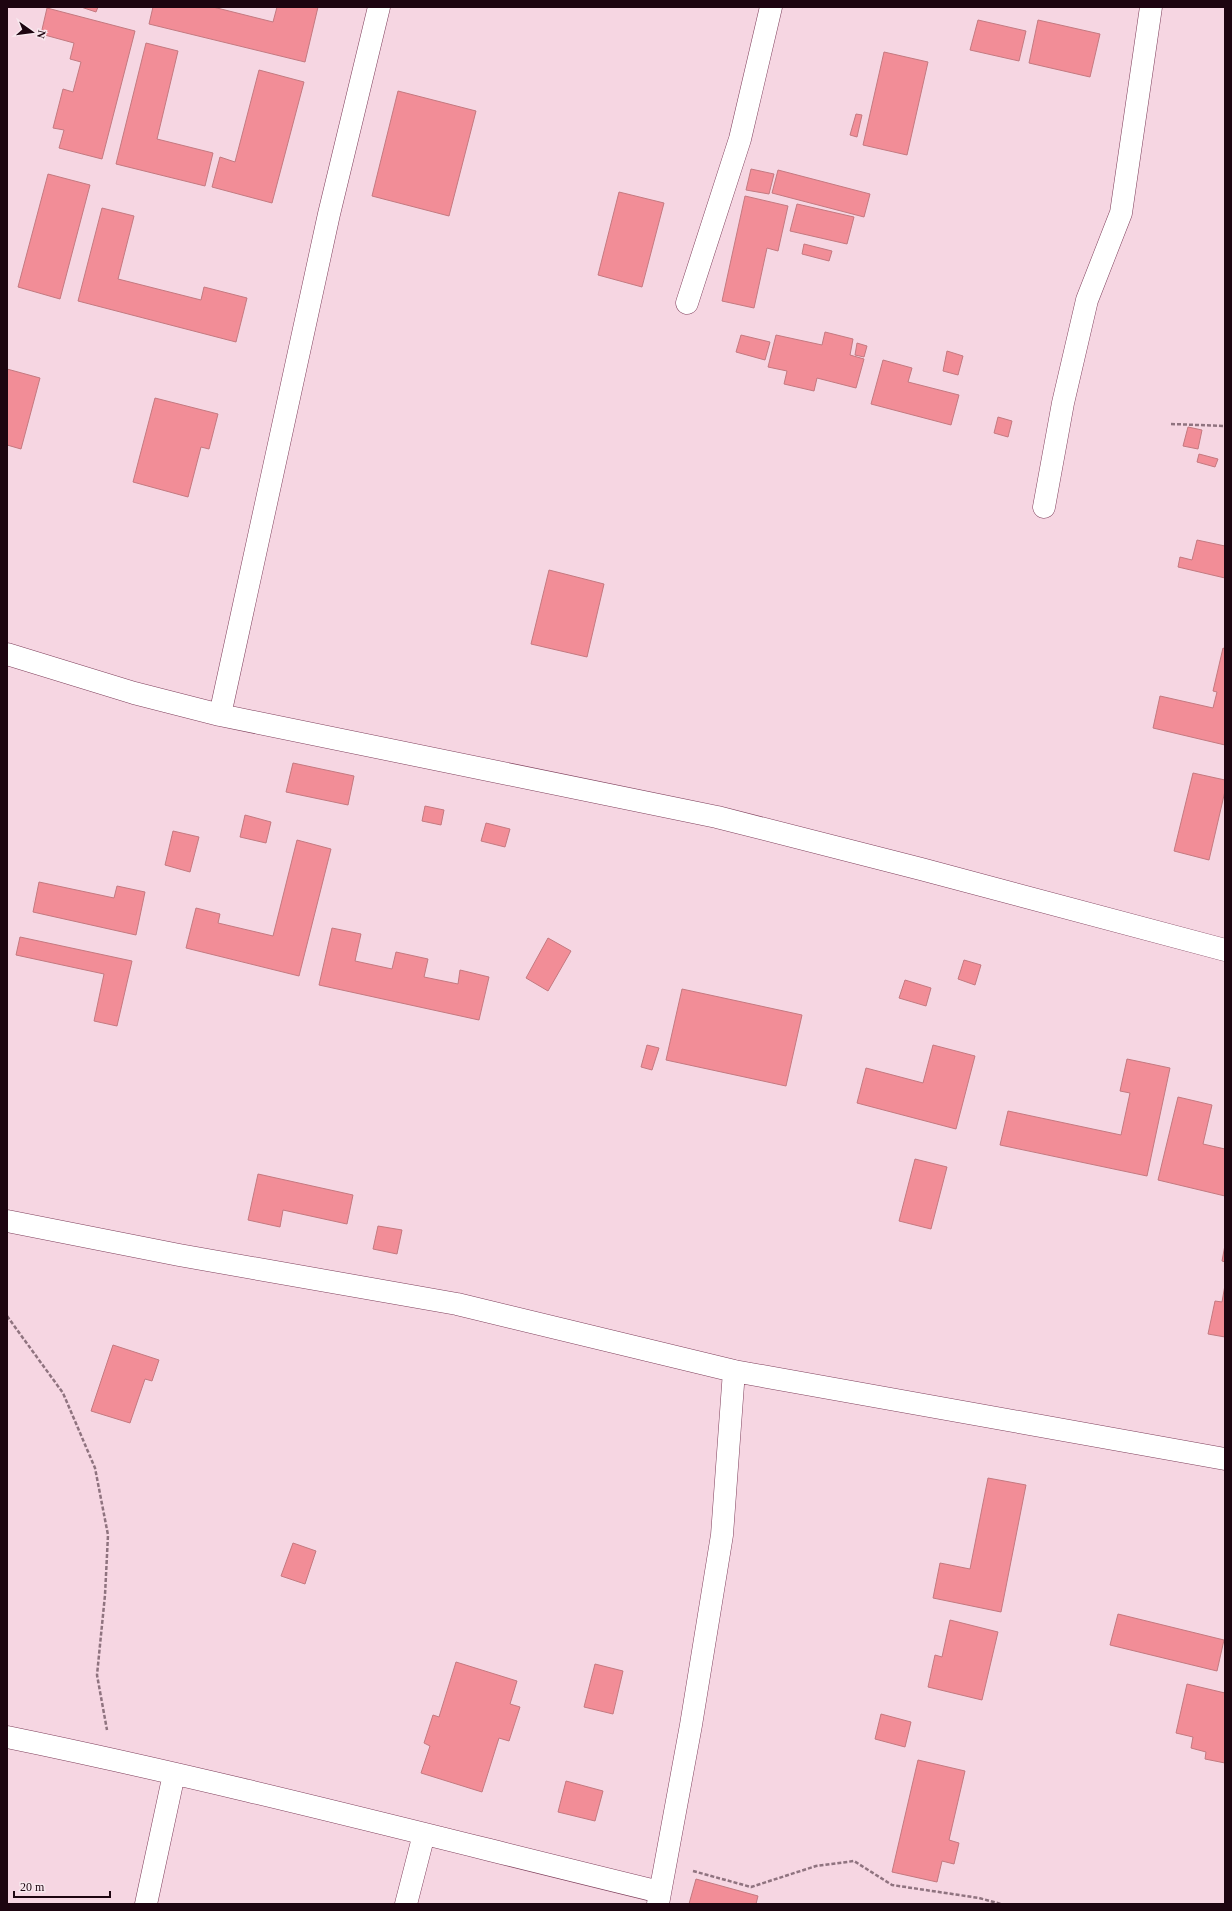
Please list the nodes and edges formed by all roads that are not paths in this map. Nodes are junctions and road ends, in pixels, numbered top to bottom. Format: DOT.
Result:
graph roads {
  1 [pos="378,7"];
  2 [pos="772,7"];
  3 [pos="1151,7"];
  4 [pos="687,303"];
  5 [pos="1044,507"];
  6 [pos="7,654"];
  7 [pos="220,715"];
  8 [pos="1225,950"];
  9 [pos="7,1221"];
  10 [pos="734,1371"];
  11 [pos="1225,1458"];
  12 [pos="7,1737"];
  13 [pos="174,1774"];
  14 [pos="424,1834"];
  15 [pos="659,1898"];
  16 [pos="146,1904"];
  17 [pos="406,1904"];
  1 -- 7 [label="street"];
  2 -- 4 [label="street"];
  3 -- 5 [label="street"];
  6 -- 7 [label="street"];
  7 -- 8 [label="street"];
  9 -- 10 [label="street"];
  10 -- 11 [label="street"];
  10 -- 15 [label="street"];
  12 -- 13 [label="street"];
  13 -- 14 [label="street"];
  13 -- 16 [label="street"];
  14 -- 15 [label="street"];
  14 -- 17 [label="street"];
}
